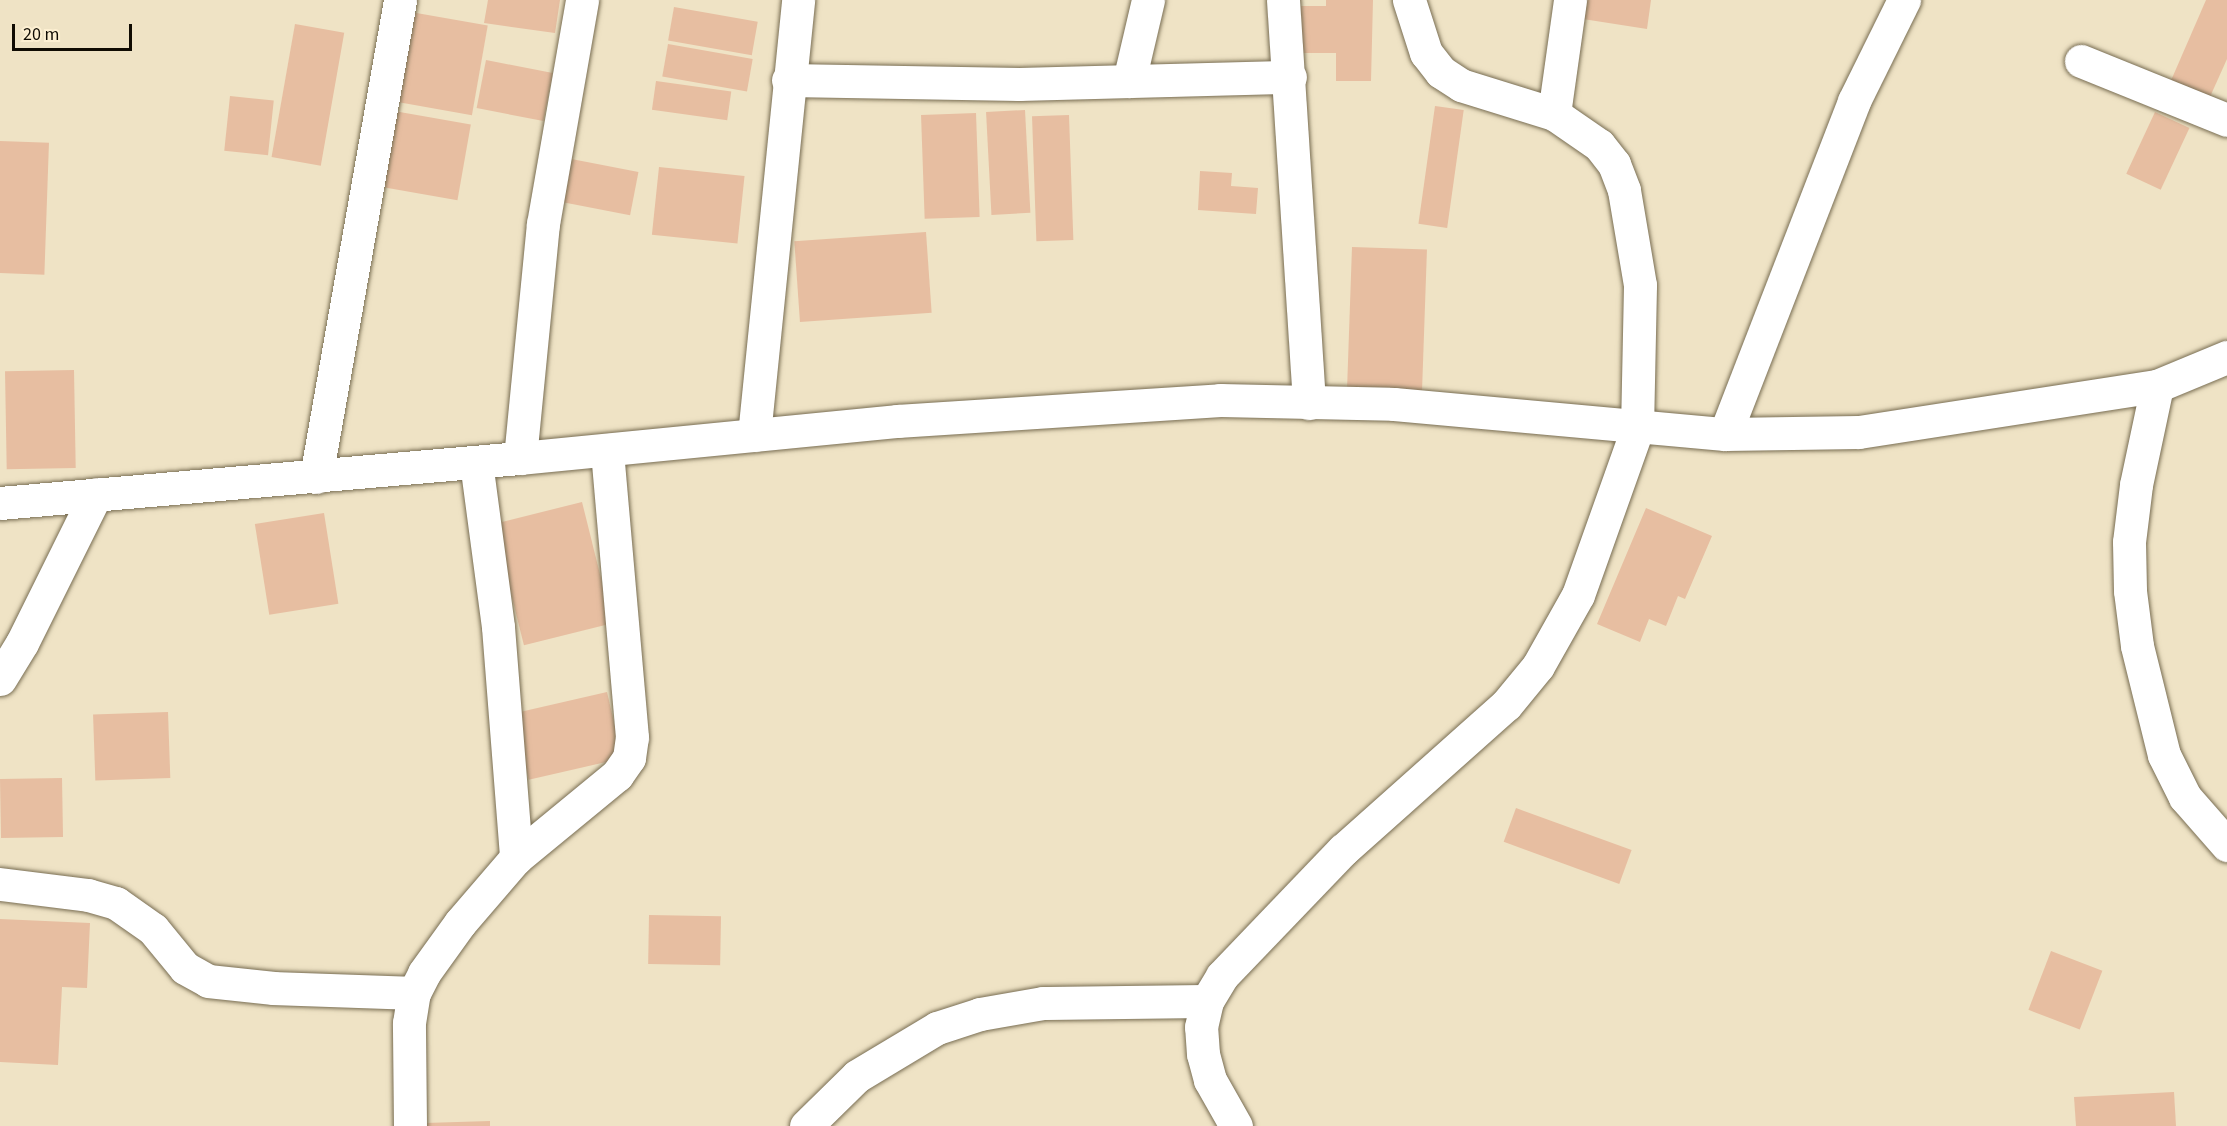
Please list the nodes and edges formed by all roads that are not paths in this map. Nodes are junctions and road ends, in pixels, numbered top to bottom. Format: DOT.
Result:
graph roads {
  1 [pos="400,0"];
  2 [pos="582,0"];
  3 [pos="798,0"];
  4 [pos="1148,0"];
  5 [pos="1283,0"];
  6 [pos="1409,0"];
  7 [pos="1570,0"];
  8 [pos="1904,0"];
  9 [pos="2081,61"];
  10 [pos="1290,76"];
  11 [pos="788,80"];
  12 [pos="1129,81"];
  13 [pos="1554,114"];
  14 [pos="2227,120"];
  15 [pos="2227,357"];
  16 [pos="2157,386"];
  17 [pos="1309,403"];
  18 [pos="1637,429"];
  19 [pos="754,435"];
  20 [pos="1739,435"];
  21 [pos="607,450"];
  22 [pos="520,458"];
  23 [pos="476,462"];
  24 [pos="316,477"];
  25 [pos="96,494"];
  26 [pos="0,503"];
  27 [pos="0,680"];
  28 [pos="2227,845"];
  29 [pos="516,858"];
  30 [pos="0,884"];
  31 [pos="414,993"];
  32 [pos="1207,1001"];
  33 [pos="410,1126"];
  34 [pos="806,1126"];
  35 [pos="1236,1126"];
  1 -- 24 [label="street"];
  2 -- 22 [label="street"];
  3 -- 11 [label="street"];
  4 -- 12 [label="street"];
  5 -- 10 [label="street"];
  6 -- 13 [label="street"];
  7 -- 13 [label="street"];
  8 -- 20 [label="street"];
  9 -- 14 [label="street"];
  10 -- 12 [label="street"];
  10 -- 17 [label="street"];
  11 -- 12 [label="street"];
  11 -- 19 [label="street"];
  13 -- 18 [label="street"];
  15 -- 16 [label="street"];
  16 -- 20 [label="street"];
  16 -- 28 [label="street"];
  17 -- 18 [label="street"];
  17 -- 19 [label="street"];
  18 -- 20 [label="street"];
  18 -- 32 [label="street"];
  19 -- 21 [label="street"];
  21 -- 22 [label="street"];
  21 -- 29 [label="street"];
  22 -- 23 [label="street"];
  23 -- 24 [label="street"];
  23 -- 29 [label="street"];
  24 -- 25 [label="street"];
  25 -- 26 [label="street"];
  25 -- 27 [label="street"];
  29 -- 31 [label="street"];
  30 -- 31 [label="street"];
  31 -- 33 [label="street"];
  32 -- 34 [label="street"];
  32 -- 35 [label="street"];
}
